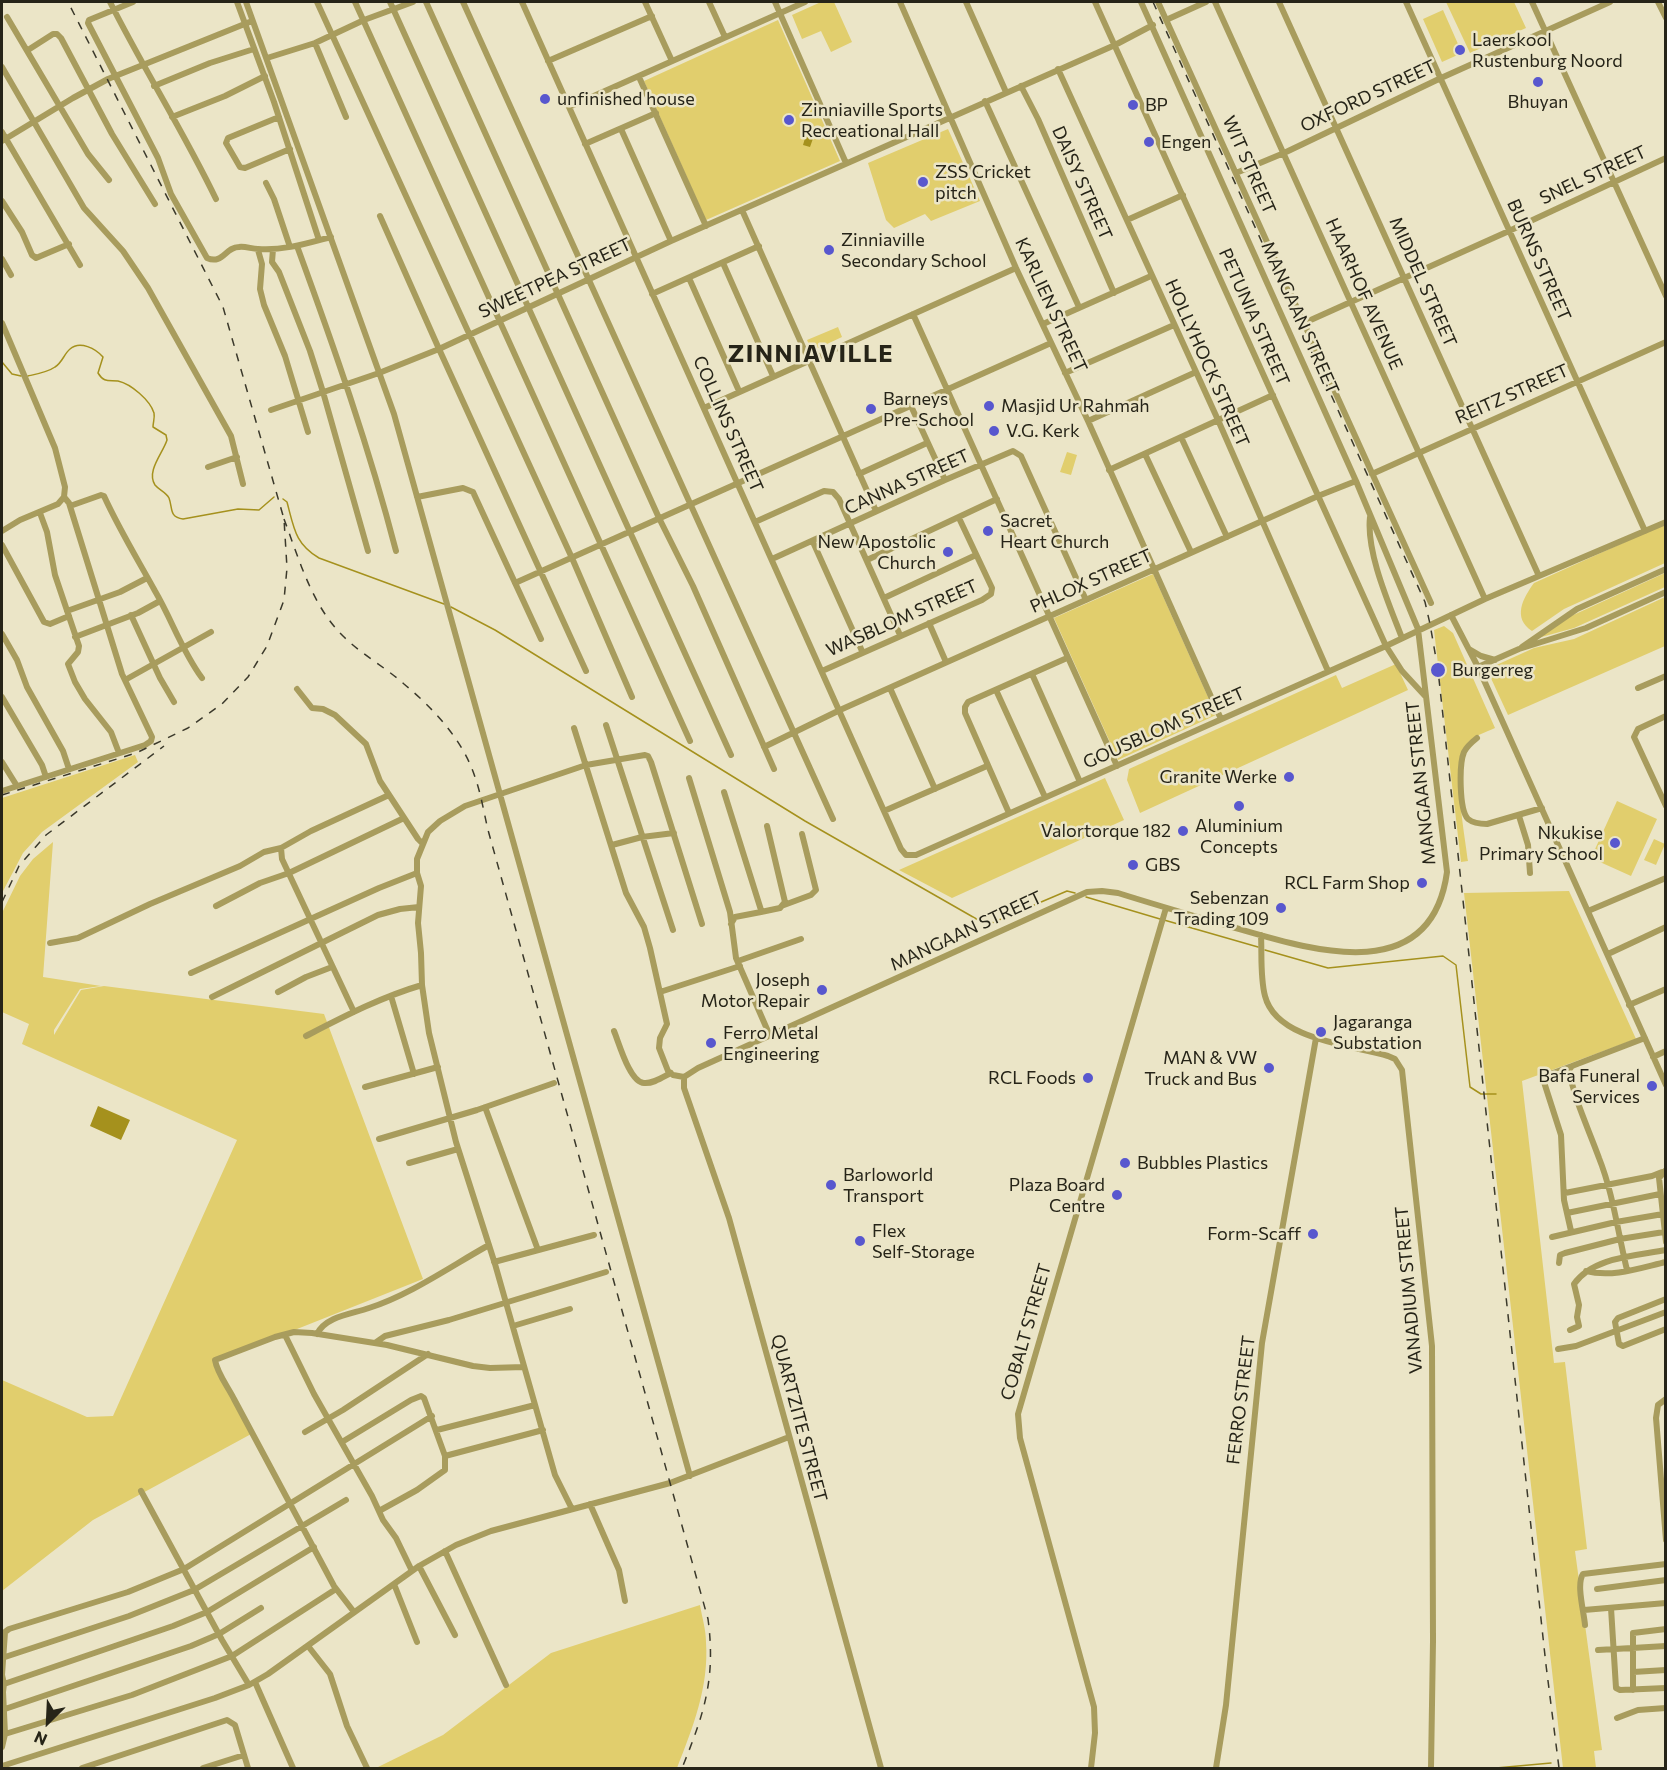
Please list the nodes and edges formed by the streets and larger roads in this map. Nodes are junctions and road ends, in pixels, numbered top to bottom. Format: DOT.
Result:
graph roads {
  1 [pos="110,2"];
  2 [pos="133,2"];
  3 [pos="237,2"];
  4 [pos="246,2"];
  5 [pos="317,2"];
  6 [pos="355,2"];
  7 [pos="390,2"];
  8 [pos="413,2"];
  9 [pos="426,2"];
  10 [pos="463,2"];
  11 [pos="522,2"];
  12 [pos="645,2"];
  13 [pos="709,2"];
  14 [pos="775,2"];
  15 [pos="805,2"];
  16 [pos="900,2"];
  17 [pos="966,2"];
  18 [pos="1095,2"];
  19 [pos="1141,2"];
  20 [pos="1158,2"];
  21 [pos="1206,2"];
  22 [pos="1215,2"];
  23 [pos="1279,2"];
  24 [pos="1406,2"];
  25 [pos="1532,2"];
  26 [pos="1610,2"];
  27 [pos="1658,2"];
  28 [pos="114,10"];
  29 [pos="393,10"];
  30 [pos="780,12"];
  31 [pos="652,16"];
  32 [pos="8,17"];
  33 [pos="1665,18"];
  34 [pos="364,20"];
  35 [pos="1166,20"];
  36 [pos="252,21"];
  37 [pos="245,23"];
  38 [pos="1153,25"];
  39 [pos="1545,31"];
  40 [pos="333,35"];
  41 [pos="725,37"];
  42 [pos="315,43"];
  43 [pos="1114,45"];
  44 [pos="254,48"];
  45 [pos="28,50"];
  46 [pos="267,58"];
  47 [pos="548,61"];
  48 [pos="672,61"];
  49 [pos="143,65"];
  50 [pos="2,67"];
  51 [pos="1058,69"];
  52 [pos="265,76"];
  53 [pos="114,77"];
  54 [pos="639,77"];
  55 [pos="1441,78"];
  56 [pos="154,86"];
  57 [pos="1021,86"];
  58 [pos="89,90"];
  59 [pos="1006,92"];
  60 [pos="986,101"];
  61 [pos="61,105"];
  62 [pos="569,107"];
  63 [pos="656,113"];
  64 [pos="172,117"];
  65 [pos="279,117"];
  66 [pos="346,117"];
  67 [pos="950,117"];
  68 [pos="34,122"];
  69 [pos="1336,128"];
  70 [pos="621,129"];
  71 [pos="3,137"];
  72 [pos="585,144"];
  73 [pos="290,149"];
  74 [pos="1284,153"];
  75 [pos="1665,158"];
  76 [pos="846,163"];
  77 [pos="1236,173"];
  78 [pos="109,180"];
  79 [pos="1614,182"];
  80 [pos="266,183"];
  81 [pos="1183,195"];
  82 [pos="216,199"];
  83 [pos="2,201"];
  84 [pos="155,204"];
  85 [pos="742,210"];
  86 [pos="380,216"];
  87 [pos="1127,220"];
  88 [pos="706,226"];
  89 [pos="1509,231"];
  90 [pos="331,237"];
  91 [pos="320,240"];
  92 [pos="671,241"];
  93 [pos="69,244"];
  94 [pos="293,246"];
  95 [pos="759,246"];
  96 [pos="273,249"];
  97 [pos="258,250"];
  98 [pos="636,258"];
  99 [pos="2,259"];
  100 [pos="723,263"];
  101 [pos="80,265"];
  102 [pos="1016,268"];
  103 [pos="11,275"];
  104 [pos="1151,276"];
  105 [pos="689,278"];
  106 [pos="1404,278"];
  107 [pos="589,280"];
  108 [pos="1114,293"];
  109 [pos="652,294"];
  110 [pos="558,295"];
  111 [pos="1665,296"];
  112 [pos="1351,302"];
  113 [pos="1079,307"];
  114 [pos="528,308"];
  115 [pos="913,314"];
  116 [pos="499,321"];
  117 [pos="2,323"];
  118 [pos="1304,323"];
  119 [pos="1043,324"];
  120 [pos="1174,325"];
  121 [pos="469,334"];
  122 [pos="1665,342"];
  123 [pos="1051,343"];
  124 [pos="439,349"];
  125 [pos="810,361"];
  126 [pos="1196,372"];
  127 [pos="379,373"];
  128 [pos="1065,373"];
  129 [pos="773,376"];
  130 [pos="1577,382"];
  131 [pos="347,384"];
  132 [pos="948,390"];
  133 [pos="739,391"];
  134 [pos="323,392"];
  135 [pos="1273,395"];
  136 [pos="299,400"];
  137 [pos="911,406"];
  138 [pos="704,408"];
  139 [pos="271,410"];
  140 [pos="1218,420"];
  141 [pos="1088,421"];
  142 [pos="1473,428"];
  143 [pos="308,432"];
  144 [pos="1181,437"];
  145 [pos="843,438"];
  146 [pos="927,442"];
  147 [pos="1419,452"];
  148 [pos="1145,454"];
  149 [pos="237,457"];
  150 [pos="982,465"];
  151 [pos="208,467"];
  152 [pos="1109,470"];
  153 [pos="859,474"];
  154 [pos="1372,474"];
  155 [pos="945,480"];
  156 [pos="1356,482"];
  157 [pos="738,483"];
  158 [pos="243,484"];
  159 [pos="1318,496"];
  160 [pos="64,497"];
  161 [pos="417,497"];
  162 [pos="997,500"];
  163 [pos="690,504"];
  164 [pos="70,506"];
  165 [pos="876,511"];
  166 [pos="40,513"];
  167 [pos="1370,515"];
  168 [pos="659,518"];
  169 [pos="959,518"];
  170 [pos="1261,521"];
  171 [pos="755,522"];
  172 [pos="1665,522"];
  173 [pos="850,523"];
  174 [pos="630,530"];
  175 [pos="2,531"];
  176 [pos="1645,531"];
  177 [pos="1227,537"];
  178 [pos="813,542"];
  179 [pos="2,545"];
  180 [pos="600,545"];
  181 [pos="368,551"];
  182 [pos="396,551"];
  183 [pos="1191,552"];
  184 [pos="976,555"];
  185 [pos="572,558"];
  186 [pos="772,559"];
  187 [pos="867,560"];
  188 [pos="1665,569"];
  189 [pos="1154,570"];
  190 [pos="541,572"];
  191 [pos="1539,576"];
  192 [pos="147,578"];
  193 [pos="514,584"];
  194 [pos="1665,592"];
  195 [pos="884,598"];
  196 [pos="1485,599"];
  197 [pos="1086,600"];
  198 [pos="98,601"];
  199 [pos="160,601"];
  200 [pos="1431,603"];
  201 [pos="68,613"];
  202 [pos="131,615"];
  203 [pos="1049,615"];
  204 [pos="1451,615"];
  205 [pos="929,623"];
  206 [pos="106,626"];
  207 [pos="1418,629"];
  208 [pos="211,632"];
  209 [pos="2,634"];
  210 [pos="900,635"];
  211 [pos="75,637"];
  212 [pos="1402,638"];
  213 [pos="541,639"];
  214 [pos="1386,646"];
  215 [pos="183,648"];
  216 [pos="1469,648"];
  217 [pos="1519,649"];
  218 [pos="862,651"];
  219 [pos="1067,658"];
  220 [pos="1496,660"];
  221 [pos="946,662"];
  222 [pos="154,664"];
  223 [pos="1478,667"];
  224 [pos="822,670"];
  225 [pos="586,671"];
  226 [pos="1328,671"];
  227 [pos="1032,674"];
  228 [pos="1665,676"];
  229 [pos="202,678"];
  230 [pos="125,680"];
  231 [pos="890,688"];
  232 [pos="1638,688"];
  233 [pos="297,689"];
  234 [pos="996,690"];
  235 [pos="2,697"];
  236 [pos="632,697"];
  237 [pos="1426,697"];
  238 [pos="174,702"];
  239 [pos="840,710"];
  240 [pos="1665,718"];
  241 [pos="1221,719"];
  242 [pos="606,725"];
  243 [pos="574,728"];
  244 [pos="795,732"];
  245 [pos="1478,738"];
  246 [pos="690,741"];
  247 [pos="764,747"];
  248 [pos="119,753"];
  249 [pos="731,755"];
  250 [pos="618,758"];
  251 [pos="2,762"];
  252 [pos="586,765"];
  253 [pos="987,766"];
  254 [pos="1117,766"];
  255 [pos="69,769"];
  256 [pos="774,769"];
  257 [pos="46,777"];
  258 [pos="689,778"];
  259 [pos="1080,782"];
  260 [pos="17,786"];
  261 [pos="934,789"];
  262 [pos="2,791"];
  263 [pos="724,792"];
  264 [pos="500,794"];
  265 [pos="389,795"];
  266 [pos="1045,797"];
  267 [pos="1665,806"];
  268 [pos="1542,808"];
  269 [pos="884,811"];
  270 [pos="1009,813"];
  271 [pos="1519,816"];
  272 [pos="405,818"];
  273 [pos="833,819"];
  274 [pos="767,826"];
  275 [pos="674,833"];
  276 [pos="802,834"];
  277 [pos="642,837"];
  278 [pos="423,844"];
  279 [pos="612,845"];
  280 [pos="280,848"];
  281 [pos="908,856"];
  282 [pos="289,873"];
  283 [pos="417,873"];
  284 [pos="1530,873"];
  285 [pos="1665,878"];
  286 [pos="784,905"];
  287 [pos="216,906"];
  288 [pos="419,907"];
  289 [pos="1166,908"];
  290 [pos="1588,911"];
  291 [pos="761,912"];
  292 [pos="310,920"];
  293 [pos="702,924"];
  294 [pos="731,924"];
  295 [pos="1665,927"];
  296 [pos="673,930"];
  297 [pos="1260,935"];
  298 [pos="801,939"];
  299 [pos="320,942"];
  300 [pos="50,943"];
  301 [pos="1608,954"];
  302 [pos="739,964"];
  303 [pos="332,967"];
  304 [pos="191,973"];
  305 [pos="422,985"];
  306 [pos="1665,989"];
  307 [pos="278,992"];
  308 [pos="660,992"];
  309 [pos="391,996"];
  310 [pos="212,997"];
  311 [pos="1629,1005"];
  312 [pos="354,1012"];
  313 [pos="614,1031"];
  314 [pos="306,1036"];
  315 [pos="770,1036"];
  316 [pos="1316,1038"];
  317 [pos="1645,1038"];
  318 [pos="1665,1051"];
  319 [pos="1653,1057"];
  320 [pos="1572,1066"];
  321 [pos="438,1067"];
  322 [pos="671,1073"];
  323 [pos="414,1074"];
  324 [pos="684,1077"];
  325 [pos="554,1083"];
  326 [pos="1665,1085"];
  327 [pos="365,1087"];
  328 [pos="485,1107"];
  329 [pos="450,1117"];
  330 [pos="379,1139"];
  331 [pos="458,1149"];
  332 [pos="409,1163"];
  333 [pos="1664,1171"];
  334 [pos="1608,1185"];
  335 [pos="1564,1193"];
  336 [pos="1660,1194"];
  337 [pos="1611,1204"];
  338 [pos="1567,1213"];
  339 [pos="1663,1214"];
  340 [pos="1616,1222"];
  341 [pos="1571,1231"];
  342 [pos="1664,1232"];
  343 [pos="594,1235"];
  344 [pos="1552,1237"];
  345 [pos="1620,1239"];
  346 [pos="1665,1242"];
  347 [pos="489,1245"];
  348 [pos="538,1250"];
  349 [pos="1665,1250"];
  350 [pos="1624,1258"];
  351 [pos="494,1262"];
  352 [pos="1665,1262"];
  353 [pos="1559,1263"];
  354 [pos="1586,1270"];
  355 [pos="1627,1270"];
  356 [pos="606,1272"];
  357 [pos="1665,1299"];
  358 [pos="506,1301"];
  359 [pos="570,1309"];
  360 [pos="1665,1311"];
  361 [pos="513,1326"];
  362 [pos="1665,1329"];
  363 [pos="1570,1330"];
  364 [pos="1617,1331"];
  365 [pos="317,1334"];
  366 [pos="285,1335"];
  367 [pos="375,1343"];
  368 [pos="1558,1349"];
  369 [pos="428,1354"];
  370 [pos="524,1367"];
  371 [pos="1665,1399"];
  372 [pos="536,1405"];
  373 [pos="432,1416"];
  374 [pos="328,1419"];
  375 [pos="437,1430"];
  376 [pos="543,1430"];
  377 [pos="305,1432"];
  378 [pos="789,1437"];
  379 [pos="342,1442"];
  380 [pos="445,1456"];
  381 [pos="352,1464"];
  382 [pos="690,1476"];
  383 [pos="141,1491"];
  384 [pos="346,1500"];
  385 [pos="291,1503"];
  386 [pos="590,1504"];
  387 [pos="572,1509"];
  388 [pos="379,1511"];
  389 [pos="302,1524"];
  390 [pos="1665,1540"];
  391 [pos="314,1547"];
  392 [pos="445,1551"];
  393 [pos="1665,1564"];
  394 [pos="419,1566"];
  395 [pos="184,1569"];
  396 [pos="412,1572"];
  397 [pos="1665,1580"];
  398 [pos="394,1584"];
  399 [pos="336,1589"];
  400 [pos="1597,1589"];
  401 [pos="195,1590"];
  402 [pos="626,1601"];
  403 [pos="1665,1603"];
  404 [pos="261,1608"];
  405 [pos="1611,1608"];
  406 [pos="1584,1610"];
  407 [pos="207,1612"];
  408 [pos="354,1612"];
  409 [pos="1585,1626"];
  410 [pos="1665,1629"];
  411 [pos="219,1634"];
  412 [pos="455,1635"];
  413 [pos="417,1642"];
  414 [pos="308,1646"];
  415 [pos="1665,1646"];
  416 [pos="1633,1648"];
  417 [pos="1598,1650"];
  418 [pos="1613,1650"];
  419 [pos="232,1656"];
  420 [pos="4,1657"];
  421 [pos="1665,1670"];
  422 [pos="1633,1672"];
  423 [pos="252,1683"];
  424 [pos="4,1684"];
  425 [pos="506,1685"];
  426 [pos="1665,1688"];
  427 [pos="1633,1690"];
  428 [pos="1665,1708"];
  429 [pos="3,1710"];
  430 [pos="1617,1718"];
  431 [pos="5,1734"];
  432 [pos="2,1747"];
  433 [pos="244,1755"];
  434 [pos="2,1759"];
  435 [pos="99,1766"];
  436 [pos="2,1767"];
  437 [pos="82,1768"];
  438 [pos="203,1768"];
  439 [pos="248,1768"];
  440 [pos="292,1768"];
  441 [pos="367,1768"];
  442 [pos="880,1768"];
  443 [pos="1091,1768"];
  444 [pos="1215,1768"];
  445 [pos="1423,1768"];
  446 [pos="1431,1768"];
  1 -- 28 [label="street"];
  2 -- 28 [label="street"];
  3 -- 37 [label="street"];
  4 -- 36 [label="street"];
  5 -- 40 [label="street"];
  6 -- 34 [label="street"];
  7 -- 29 [label="street"];
  8 -- 29 [label="street"];
  9 -- 110 [label="street"];
  10 -- 107 [label="street"];
  11 -- 47 [label="street, COLLINS STREET"];
  12 -- 31 [label="street"];
  13 -- 41 [label="street"];
  14 -- 30 [label="street"];
  15 -- 30 [label="street"];
  16 -- 67 [label="street, KARLIEN STREET"];
  17 -- 59 [label="street"];
  18 -- 43 [label="street, PETUNIA STREET"];
  19 -- 38 [label="street, MANGAAN STREET"];
  20 -- 35 [label="street, WIT STREET"];
  21 -- 35 [label="street"];
  22 -- 74 [label="street, HAARHOF AVENUE"];
  23 -- 69 [label="street, MIDDEL STREET"];
  24 -- 55 [label="street, BURNS STREET"];
  25 -- 39 [label="street"];
  26 -- 39 [label="street, OXFORD STREET"];
  27 -- 33 [label="street"];
  28 -- 49 [label="street"];
  28 -- 53 [label="street"];
  29 -- 34 [label="street"];
  29 -- 114 [label="street"];
  30 -- 41 [label="street"];
  30 -- 76 [label="street"];
  31 -- 47 [label="street"];
  31 -- 48 [label="street"];
  32 -- 45 [label="street"];
  34 -- 40 [label="street"];
  34 -- 116 [label="street"];
  35 -- 77 [label="street, WIT STREET"];
  36 -- 37 [label="street"];
  36 -- 46 [label="street"];
  37 -- 44 [label="street"];
  37 -- 49 [label="street"];
  38 -- 43 [label="street, SWEETPEA STREET"];
  38 -- 156 [label="street, MANGAAN STREET"];
  39 -- 55 [label="street, OXFORD STREET"];
  39 -- 79 [label="street"];
  40 -- 42 [label="street"];
  40 -- 121 [label="street"];
  41 -- 48 [label="street"];
  42 -- 46 [label="street"];
  42 -- 66 [label="street"];
  43 -- 51 [label="street, SWEETPEA STREET"];
  43 -- 81 [label="street, PETUNIA STREET"];
  44 -- 52 [label="street"];
  44 -- 56 [label="street"];
  45 -- 58 [label="street"];
  45 -- 61 [label="street"];
  46 -- 90 [label="street"];
  47 -- 62 [label="street, COLLINS STREET"];
  48 -- 54 [label="street"];
  49 -- 53 [label="street"];
  49 -- 56 [label="street"];
  50 -- 68 [label="street"];
  51 -- 57 [label="street, SWEETPEA STREET"];
  51 -- 87 [label="street, HOLLYHOCK STREET"];
  52 -- 64 [label="street"];
  52 -- 65 [label="street"];
  53 -- 58 [label="street"];
  53 -- 97 [label="street"];
  54 -- 62 [label="street"];
  54 -- 63 [label="street"];
  55 -- 69 [label="street, OXFORD STREET"];
  55 -- 89 [label="street, BURNS STREET"];
  56 -- 64 [label="street"];
  57 -- 59 [label="street, SWEETPEA STREET"];
  57 -- 108 [label="street, DAISY STREET"];
  58 -- 61 [label="street"];
  58 -- 84 [label="street"];
  59 -- 60 [label="street, SWEETPEA STREET"];
  60 -- 67 [label="street, SWEETPEA STREET"];
  60 -- 113 [label="street"];
  61 -- 68 [label="street"];
  61 -- 78 [label="street"];
  62 -- 72 [label="street, COLLINS STREET"];
  63 -- 70 [label="street"];
  63 -- 88 [label="street"];
  64 -- 82 [label="street"];
  65 -- 73 [label="street"];
  65 -- 73 [label="street"];
  67 -- 76 [label="street, SWEETPEA STREET"];
  67 -- 102 [label="street, KARLIEN STREET"];
  68 -- 71 [label="street"];
  68 -- 149 [label="street"];
  69 -- 74 [label="street, OXFORD STREET"];
  69 -- 106 [label="street, MIDDEL STREET"];
  70 -- 72 [label="street"];
  70 -- 92 [label="street"];
  71 -- 93 [label="street"];
  72 -- 98 [label="street, COLLINS STREET"];
  73 -- 91 [label="street"];
  74 -- 77 [label="street, OXFORD STREET"];
  74 -- 112 [label="street, HAARHOF AVENUE"];
  75 -- 79 [label="street, SNEL STREET"];
  76 -- 85 [label="street, SWEETPEA STREET"];
  77 -- 118 [label="street, WIT STREET"];
  79 -- 89 [label="street, SNEL STREET"];
  79 -- 111 [label="street"];
  80 -- 94 [label="street"];
  81 -- 87 [label="street"];
  81 -- 135 [label="street, PETUNIA STREET"];
  83 -- 93 [label="street"];
  85 -- 88 [label="street, SWEETPEA STREET"];
  85 -- 95 [label="street"];
  86 -- 124 [label="street"];
  87 -- 104 [label="street, HOLLYHOCK STREET"];
  88 -- 92 [label="street, SWEETPEA STREET"];
  89 -- 106 [label="street, SNEL STREET"];
  89 -- 130 [label="street, BURNS STREET"];
  90 -- 91 [label="street"];
  90 -- 127 [label="street"];
  91 -- 94 [label="street"];
  92 -- 98 [label="street, SWEETPEA STREET"];
  93 -- 101 [label="street"];
  94 -- 96 [label="street"];
  94 -- 131 [label="street"];
  95 -- 100 [label="street"];
  95 -- 125 [label="street"];
  96 -- 97 [label="street"];
  96 -- 134 [label="street"];
  97 -- 136 [label="street"];
  98 -- 107 [label="street, SWEETPEA STREET"];
  98 -- 109 [label="street, COLLINS STREET"];
  99 -- 103 [label="street"];
  100 -- 105 [label="street"];
  100 -- 129 [label="street"];
  102 -- 115 [label="street"];
  102 -- 119 [label="street, KARLIEN STREET"];
  104 -- 108 [label="street"];
  104 -- 120 [label="street, HOLLYHOCK STREET"];
  105 -- 109 [label="street"];
  105 -- 133 [label="street"];
  106 -- 112 [label="street, SNEL STREET"];
  106 -- 142 [label="street, MIDDEL STREET"];
  107 -- 110 [label="street, SWEETPEA STREET"];
  107 -- 163 [label="street"];
  108 -- 113 [label="street"];
  109 -- 138 [label="street, COLLINS STREET"];
  110 -- 114 [label="street, SWEETPEA STREET"];
  110 -- 168 [label="street"];
  112 -- 118 [label="street, SNEL STREET"];
  112 -- 147 [label="street, HAARHOF AVENUE"];
  113 -- 119 [label="street"];
  114 -- 116 [label="street, SWEETPEA STREET"];
  114 -- 174 [label="street"];
  115 -- 125 [label="street"];
  115 -- 132 [label="street"];
  116 -- 121 [label="street, SWEETPEA STREET"];
  116 -- 180 [label="street"];
  117 -- 160 [label="street"];
  118 -- 154 [label="street, WIT STREET"];
  119 -- 123 [label="street, KARLIEN STREET"];
  120 -- 126 [label="street, HOLLYHOCK STREET"];
  120 -- 128 [label="street"];
  121 -- 124 [label="street, SWEETPEA STREET"];
  121 -- 185 [label="street"];
  122 -- 130 [label="street, REITZ STREET"];
  123 -- 128 [label="street, KARLIEN STREET"];
  123 -- 132 [label="street"];
  124 -- 127 [label="street, SWEETPEA STREET"];
  124 -- 190 [label="street"];
  125 -- 129 [label="street"];
  125 -- 145 [label="street"];
  126 -- 140 [label="street, HOLLYHOCK STREET"];
  126 -- 141 [label="street"];
  127 -- 131 [label="street, SWEETPEA STREET"];
  127 -- 161 [label="street"];
  128 -- 141 [label="street, KARLIEN STREET"];
  129 -- 133 [label="street"];
  130 -- 142 [label="street, REITZ STREET"];
  130 -- 176 [label="street, BURNS STREET"];
  131 -- 134 [label="street, SWEETPEA STREET"];
  131 -- 182 [label="street"];
  132 -- 137 [label="street"];
  132 -- 150 [label="street"];
  133 -- 138 [label="street"];
  134 -- 136 [label="street, SWEETPEA STREET"];
  134 -- 181 [label="street"];
  135 -- 140 [label="street"];
  135 -- 159 [label="street, PETUNIA STREET"];
  136 -- 139 [label="street, SWEETPEA STREET"];
  136 -- 143 [label="street"];
  137 -- 145 [label="street"];
  137 -- 146 [label="street"];
  138 -- 157 [label="street, COLLINS STREET"];
  140 -- 144 [label="street"];
  140 -- 170 [label="street, HOLLYHOCK STREET"];
  141 -- 152 [label="street, KARLIEN STREET"];
  142 -- 147 [label="street, REITZ STREET"];
  142 -- 191 [label="street, MIDDEL STREET"];
  144 -- 148 [label="street"];
  144 -- 177 [label="street"];
  145 -- 153 [label="street"];
  145 -- 157 [label="street"];
  146 -- 153 [label="street"];
  146 -- 155 [label="street"];
  147 -- 154 [label="street, REITZ STREET"];
  147 -- 196 [label="street, HAARHOF AVENUE"];
  148 -- 152 [label="street"];
  148 -- 183 [label="street"];
  149 -- 151 [label="street"];
  149 -- 158 [label="street"];
  150 -- 155 [label="street, CANNA STREET"];
  150 -- 162 [label="street"];
  150 -- 197 [label="street, CANNA STREET"];
  152 -- 189 [label="street, KARLIEN STREET"];
  153 -- 165 [label="street"];
  154 -- 200 [label="street, WIT STREET"];
  155 -- 165 [label="street, CANNA STREET"];
  156 -- 159 [label="street, PHLOX STREET"];
  156 -- 167 [label="street, MANGAAN STREET"];
  157 -- 163 [label="street"];
  157 -- 171 [label="street, COLLINS STREET"];
  159 -- 170 [label="street, PHLOX STREET"];
  159 -- 214 [label="street, PETUNIA STREET"];
  160 -- 164 [label="street"];
  160 -- 166 [label="street"];
  161 -- 193 [label="street"];
  161 -- 264 [label="street"];
  162 -- 169 [label="street"];
  162 -- 203 [label="street"];
  163 -- 168 [label="street"];
  163 -- 244 [label="street"];
  164 -- 192 [label="street"];
  164 -- 198 [label="street"];
  165 -- 173 [label="street, CANNA STREET"];
  166 -- 175 [label="street"];
  166 -- 201 [label="street"];
  167 -- 207 [label="street, MANGAAN STREET"];
  167 -- 212 [label="street"];
  168 -- 174 [label="street"];
  168 -- 247 [label="street"];
  169 -- 184 [label="street"];
  169 -- 187 [label="street"];
  170 -- 177 [label="street, PHLOX STREET"];
  170 -- 226 [label="street, HOLLYHOCK STREET"];
  171 -- 173 [label="street"];
  171 -- 186 [label="street, COLLINS STREET"];
  172 -- 176 [label="street, GOUSBLOM STREET"];
  173 -- 178 [label="street, CANNA STREET"];
  173 -- 187 [label="street"];
  174 -- 180 [label="street"];
  174 -- 249 [label="street"];
  176 -- 191 [label="street, GOUSBLOM STREET"];
  177 -- 183 [label="street, PHLOX STREET"];
  178 -- 186 [label="street, CANNA STREET"];
  178 -- 218 [label="street"];
  179 -- 201 [label="street"];
  180 -- 185 [label="street"];
  180 -- 246 [label="street"];
  183 -- 189 [label="street, PHLOX STREET"];
  184 -- 195 [label="street"];
  184 -- 205 [label="street, WASBLOM STREET"];
  185 -- 190 [label="street"];
  185 -- 236 [label="street"];
  186 -- 224 [label="street, COLLINS STREET"];
  187 -- 195 [label="street"];
  188 -- 217 [label="street"];
  189 -- 197 [label="street, PHLOX STREET"];
  189 -- 241 [label="street, KARLIEN STREET"];
  190 -- 193 [label="street"];
  190 -- 225 [label="street"];
  191 -- 196 [label="street, GOUSBLOM STREET"];
  192 -- 198 [label="street"];
  192 -- 199 [label="street"];
  193 -- 213 [label="street"];
  194 -- 217 [label="street"];
  195 -- 210 [label="street"];
  196 -- 204 [label="street, GOUSBLOM STREET"];
  197 -- 203 [label="street, PHLOX STREET"];
  198 -- 201 [label="street"];
  198 -- 206 [label="street"];
  199 -- 202 [label="street"];
  199 -- 215 [label="street"];
  201 -- 211 [label="street"];
  202 -- 206 [label="street"];
  202 -- 222 [label="street"];
  203 -- 219 [label="street"];
  203 -- 221 [label="street, PHLOX STREET"];
  204 -- 207 [label="street, GOUSBLOM STREET"];
  204 -- 216 [label="street"];
  205 -- 210 [label="street, WASBLOM STREET"];
  205 -- 221 [label="street"];
  206 -- 211 [label="street"];
  206 -- 230 [label="street"];
  207 -- 212 [label="street, GOUSBLOM STREET"];
  207 -- 237 [label="street, MANGAAN STREET"];
  208 -- 215 [label="street"];
  209 -- 255 [label="street"];
  210 -- 218 [label="street, WASBLOM STREET"];
  211 -- 248 [label="street"];
  212 -- 214 [label="street, GOUSBLOM STREET"];
  214 -- 226 [label="street, GOUSBLOM STREET"];
  214 -- 237 [label="street, PETUNIA STREET"];
  215 -- 222 [label="street"];
  215 -- 229 [label="street"];
  216 -- 220 [label="street"];
  216 -- 223 [label="street"];
  217 -- 220 [label="street"];
  218 -- 224 [label="street, WASBLOM STREET"];
  219 -- 227 [label="street"];
  219 -- 254 [label="street"];
  220 -- 223 [label="street"];
  221 -- 231 [label="street, PHLOX STREET"];
  222 -- 230 [label="street"];
  222 -- 238 [label="street"];
  223 -- 268 [label="street"];
  224 -- 239 [label="street, COLLINS STREET"];
  226 -- 241 [label="street, GOUSBLOM STREET"];
  227 -- 234 [label="street"];
  227 -- 259 [label="street"];
  228 -- 232 [label="street"];
  230 -- 248 [label="street"];
  231 -- 239 [label="street, PHLOX STREET"];
  231 -- 261 [label="street"];
  233 -- 265 [label="street"];
  234 -- 253 [label="street"];
  234 -- 266 [label="street"];
  235 -- 257 [label="street"];
  237 -- 297 [label="street, MANGAAN STREET"];
  239 -- 244 [label="street, PHLOX STREET"];
  239 -- 269 [label="street, COLLINS STREET"];
  240 -- 267 [label="street"];
  241 -- 254 [label="street, GOUSBLOM STREET"];
  242 -- 250 [label="street"];
  243 -- 252 [label="street"];
  244 -- 247 [label="street, PHLOX STREET"];
  244 -- 273 [label="street"];
  245 -- 271 [label="street"];
  247 -- 256 [label="street"];
  248 -- 255 [label="street"];
  250 -- 252 [label="street"];
  250 -- 275 [label="street"];
  250 -- 277 [label="street"];
  251 -- 260 [label="street"];
  252 -- 264 [label="street"];
  252 -- 279 [label="street"];
  253 -- 261 [label="street"];
  253 -- 270 [label="street"];
  254 -- 259 [label="street, GOUSBLOM STREET"];
  255 -- 257 [label="street"];
  257 -- 260 [label="street"];
  258 -- 294 [label="street"];
  259 -- 266 [label="street, GOUSBLOM STREET"];
  260 -- 262 [label="street"];
  261 -- 269 [label="street"];
  263 -- 291 [label="street"];
  264 -- 278 [label="street"];
  264 -- 382 [label="street"];
  265 -- 272 [label="street"];
  265 -- 280 [label="street"];
  266 -- 270 [label="street, GOUSBLOM STREET"];
  268 -- 271 [label="street"];
  268 -- 290 [label="street"];
  269 -- 281 [label="street, COLLINS STREET"];
  270 -- 281 [label="street, GOUSBLOM STREET"];
  271 -- 284 [label="street"];
  272 -- 278 [label="street"];
  272 -- 282 [label="street"];
  274 -- 286 [label="street"];
  275 -- 277 [label="street"];
  275 -- 293 [label="street"];
  276 -- 286 [label="street"];
  277 -- 279 [label="street"];
  277 -- 296 [label="street"];
  278 -- 283 [label="street"];
  279 -- 308 [label="street"];
  280 -- 282 [label="street"];
  280 -- 300 [label="street"];
  282 -- 287 [label="street"];
  282 -- 292 [label="street"];
  283 -- 288 [label="street"];
  283 -- 292 [label="street"];
  285 -- 290 [label="street"];
  286 -- 291 [label="street"];
  288 -- 299 [label="street"];
  288 -- 305 [label="street"];
  289 -- 297 [label="street, MANGAAN STREET"];
  289 -- 315 [label="street, MANGAAN STREET"];
  289 -- 443 [label="street, COBALT STREET"];
  290 -- 301 [label="street"];
  291 -- 294 [label="street"];
  292 -- 299 [label="street"];
  292 -- 304 [label="street"];
  294 -- 302 [label="street"];
  295 -- 301 [label="street"];
  297 -- 316 [label="street, VANADIUM STREET"];
  298 -- 302 [label="street"];
  299 -- 303 [label="street"];
  299 -- 310 [label="street"];
  301 -- 311 [label="street"];
  302 -- 308 [label="street"];
  302 -- 315 [label="street"];
  303 -- 307 [label="street"];
  303 -- 312 [label="street"];
  305 -- 309 [label="street"];
  305 -- 321 [label="street"];
  306 -- 311 [label="street"];
  308 -- 322 [label="street"];
  309 -- 312 [label="street"];
  309 -- 323 [label="street"];
  311 -- 317 [label="street"];
  312 -- 314 [label="street"];
  313 -- 322 [label="street"];
  315 -- 324 [label="street, MANGAAN STREET"];
  316 -- 444 [label="street, FERRO STREET"];
  316 -- 446 [label="street, VANADIUM STREET"];
  317 -- 319 [label="street"];
  317 -- 320 [label="street"];
  318 -- 319 [label="street"];
  319 -- 326 [label="street"];
  320 -- 334 [label="street"];
  320 -- 335 [label="street"];
  321 -- 323 [label="street"];
  321 -- 329 [label="street"];
  322 -- 324 [label="street"];
  323 -- 327 [label="street"];
  324 -- 378 [label="street, QUARTZITE STREET"];
  325 -- 328 [label="street"];
  328 -- 329 [label="street"];
  328 -- 348 [label="street"];
  329 -- 330 [label="street"];
  329 -- 331 [label="street"];
  331 -- 332 [label="street"];
  331 -- 347 [label="street"];
  333 -- 334 [label="street"];
  333 -- 336 [label="street"];
  334 -- 335 [label="street"];
  334 -- 337 [label="street"];
  335 -- 338 [label="street"];
  336 -- 337 [label="street"];
  336 -- 339 [label="street"];
  337 -- 338 [label="street"];
  337 -- 340 [label="street"];
  338 -- 341 [label="street"];
  339 -- 340 [label="street"];
  339 -- 342 [label="street"];
  340 -- 341 [label="street"];
  340 -- 345 [label="street"];
  341 -- 344 [label="street"];
  342 -- 345 [label="street"];
  342 -- 346 [label="street"];
  343 -- 348 [label="street"];
  345 -- 350 [label="street"];
  345 -- 353 [label="street"];
  347 -- 351 [label="street"];
  347 -- 365 [label="street"];
  348 -- 351 [label="street"];
  349 -- 350 [label="street"];
  350 -- 354 [label="street"];
  350 -- 355 [label="street"];
  351 -- 358 [label="street"];
  352 -- 355 [label="street"];
  354 -- 355 [label="street"];
  354 -- 363 [label="street"];
  356 -- 358 [label="street"];
  357 -- 364 [label="street"];
  358 -- 361 [label="street"];
  358 -- 367 [label="street"];
  359 -- 361 [label="street"];
  360 -- 364 [label="street"];
  361 -- 370 [label="street"];
  362 -- 364 [label="street"];
  364 -- 368 [label="street"];
  365 -- 366 [label="street"];
  365 -- 367 [label="street"];
  366 -- 374 [label="street"];
  366 -- 385 [label="street"];
  367 -- 369 [label="street"];
  369 -- 370 [label="street"];
  369 -- 374 [label="street"];
  370 -- 372 [label="street"];
  371 -- 390 [label="street"];
  372 -- 375 [label="street"];
  372 -- 376 [label="street"];
  373 -- 375 [label="street"];
  373 -- 379 [label="street"];
  373 -- 381 [label="street"];
  374 -- 377 [label="street"];
  374 -- 379 [label="street"];
  375 -- 380 [label="street"];
  376 -- 380 [label="street"];
  376 -- 387 [label="street"];
  378 -- 382 [label="street"];
  378 -- 442 [label="street, QUARTZITE STREET"];
  379 -- 381 [label="street"];
  380 -- 388 [label="street"];
  381 -- 385 [label="street"];
  381 -- 388 [label="street"];
  382 -- 386 [label="street"];
  383 -- 395 [label="street"];
  384 -- 389 [label="street"];
  385 -- 389 [label="street"];
  385 -- 395 [label="street"];
  386 -- 387 [label="street"];
  386 -- 402 [label="street"];
  387 -- 392 [label="street"];
  388 -- 396 [label="street"];
  389 -- 391 [label="street"];
  389 -- 401 [label="street"];
  391 -- 399 [label="street"];
  391 -- 407 [label="street"];
  392 -- 394 [label="street"];
  392 -- 425 [label="street"];
  393 -- 406 [label="street"];
  394 -- 396 [label="street"];
  394 -- 412 [label="street"];
  395 -- 401 [label="street"];
  395 -- 420 [label="street"];
  396 -- 398 [label="street"];
  397 -- 400 [label="street"];
  398 -- 408 [label="street"];
  398 -- 413 [label="street"];
  399 -- 408 [label="street"];
  399 -- 419 [label="street"];
  401 -- 407 [label="street"];
  401 -- 420 [label="street"];
  403 -- 405 [label="street"];
  404 -- 411 [label="street"];
  405 -- 406 [label="street"];
  405 -- 418 [label="street"];
  406 -- 409 [label="street"];
  407 -- 411 [label="street"];
  407 -- 424 [label="street"];
  408 -- 414 [label="street"];
  410 -- 416 [label="street"];
  411 -- 419 [label="street"];
  411 -- 429 [label="street"];
  414 -- 423 [label="street"];
  414 -- 441 [label="street"];
  415 -- 416 [label="street"];
  416 -- 418 [label="street"];
  416 -- 422 [label="street"];
  417 -- 418 [label="street"];
  418 -- 427 [label="street"];
  419 -- 423 [label="street"];
  419 -- 431 [label="street"];
  420 -- 424 [label="street"];
  421 -- 422 [label="street"];
  422 -- 427 [label="street"];
  423 -- 436 [label="street"];
  423 -- 440 [label="street"];
  424 -- 429 [label="street"];
  426 -- 427 [label="street"];
  428 -- 430 [label="street"];
  429 -- 431 [label="street"];
  431 -- 432 [label="street"];
  433 -- 435 [label="street"];
  433 -- 438 [label="street"];
  433 -- 439 [label="street"];
  434 -- 436 [label="street"];
  435 -- 437 [label="street"];
  445 -- 446 [label="street"];
}
